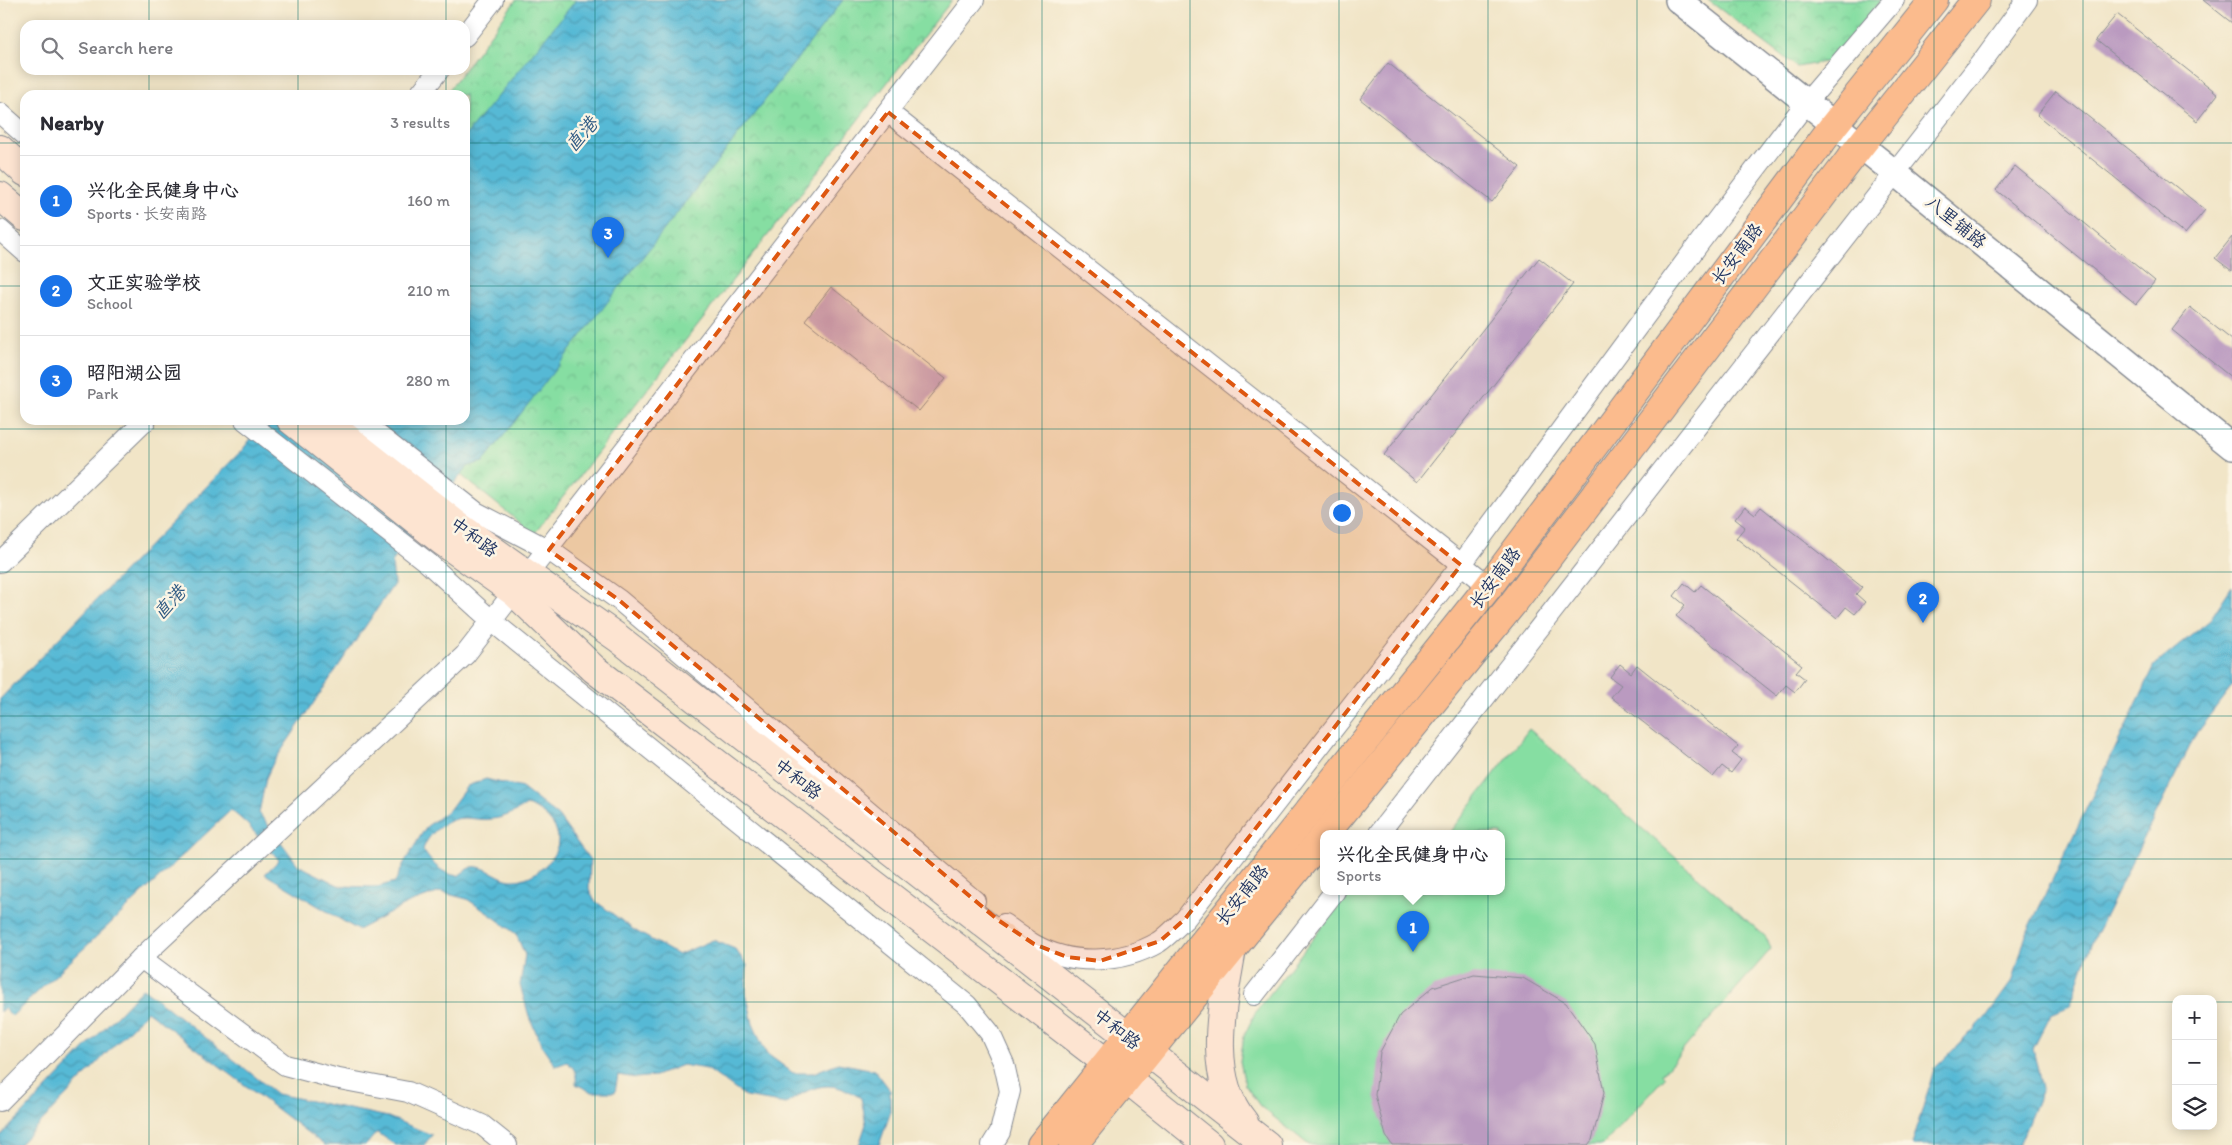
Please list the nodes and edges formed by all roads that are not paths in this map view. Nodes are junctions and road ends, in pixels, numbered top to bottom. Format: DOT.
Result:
graph roads {
  1 [pos="493,0"];
  2 [pos="974,0"];
  3 [pos="1678,0"];
  4 [pos="1894,0"];
  5 [pos="1934,0"];
  6 [pos="1976,0"];
  7 [pos="2027,0"];
  8 [pos="470,30"];
  9 [pos="435,75"];
  10 [pos="423,90"];
  11 [pos="1806,103"];
  12 [pos="888,112"];
  13 [pos="0,114"];
  14 [pos="1834,124"];
  15 [pos="20,131"];
  16 [pos="1860,146"];
  17 [pos="0,149"];
  18 [pos="20,167"];
  19 [pos="1895,173"];
  20 [pos="0,196"];
  21 [pos="20,213"];
  22 [pos="0,230"];
  23 [pos="20,248"];
  24 [pos="141,425"];
  25 [pos="252,425"];
  26 [pos="298,425"];
  27 [pos="330,425"];
  28 [pos="363,425"];
  29 [pos="2232,447"];
  30 [pos="451,535"];
  31 [pos="549,550"];
  32 [pos="0,562"];
  33 [pos="1461,565"];
  34 [pos="521,584"];
  35 [pos="1489,586"];
  36 [pos="493,622"];
  37 [pos="1328,830"];
  38 [pos="1381,830"];
  39 [pos="1320,840"];
  40 [pos="1332,895"];
  41 [pos="1232,949"];
  42 [pos="141,958"];
  43 [pos="1254,995"];
  44 [pos="1138,1045"];
  45 [pos="1117,1070"];
  46 [pos="0,1101"];
  47 [pos="1262,1142"];
  48 [pos="507,1145"];
  49 [pos="992,1145"];
  50 [pos="1041,1145"];
  51 [pos="1073,1145"];
  52 [pos="1209,1145"];
  1 -- 8 [label="street"];
  2 -- 12 [label="street"];
  3 -- 11 [label="street, 八里铺路"];
  4 -- 11 [label="street"];
  5 -- 14 [label="main road, 长安南路"];
  6 -- 16 [label="main road, 长安南路"];
  7 -- 19 [label="street"];
  9 -- 10 [label="street"];
  11 -- 14 [label="street, 八里铺路"];
  11 -- 33 [label="street"];
  12 -- 31 [label="street"];
  12 -- 33 [label="street"];
  13 -- 15 [label="street"];
  14 -- 16 [label="street, 八里铺路"];
  14 -- 35 [label="main road, 长安南路"];
  16 -- 19 [label="street, 八里铺路"];
  16 -- 37 [label="main road, 长安南路"];
  17 -- 18 [label="main road"];
  19 -- 29 [label="street, 八里铺路"];
  19 -- 38 [label="street"];
  20 -- 21 [label="main road"];
  22 -- 23 [label="street"];
  24 -- 32 [label="street"];
  25 -- 30 [label="street"];
  26 -- 30 [label="main road, 中和路"];
  27 -- 30 [label="main road, 中和路"];
  28 -- 30 [label="street"];
  30 -- 31 [label="street"];
  30 -- 34 [label="main road, 中和路"];
  30 -- 36 [label="street"];
  31 -- 33 [label="street"];
  31 -- 34 [label="street"];
  33 -- 35 [label="street"];
  34 -- 36 [label="street"];
  34 -- 44 [label="main road, 中和路"];
  34 -- 45 [label="main road, 中和路"];
  35 -- 44 [label="main road, 长安南路"];
  36 -- 42 [label="street"];
  36 -- 49 [label="street"];
  39 -- 41 [label="main road, 长安南路"];
  40 -- 43 [label="street"];
  41 -- 44 [label="main road, 长安南路"];
  41 -- 47 [label="main road"];
  42 -- 46 [label="street"];
  42 -- 48 [label="street"];
  44 -- 45 [label="main road, 长安南路"];
  44 -- 47 [label="main road, 中和路"];
  45 -- 50 [label="main road, 长安南路"];
  45 -- 51 [label="main road, 长安南路"];
  45 -- 52 [label="main road, 中和路"];
}
